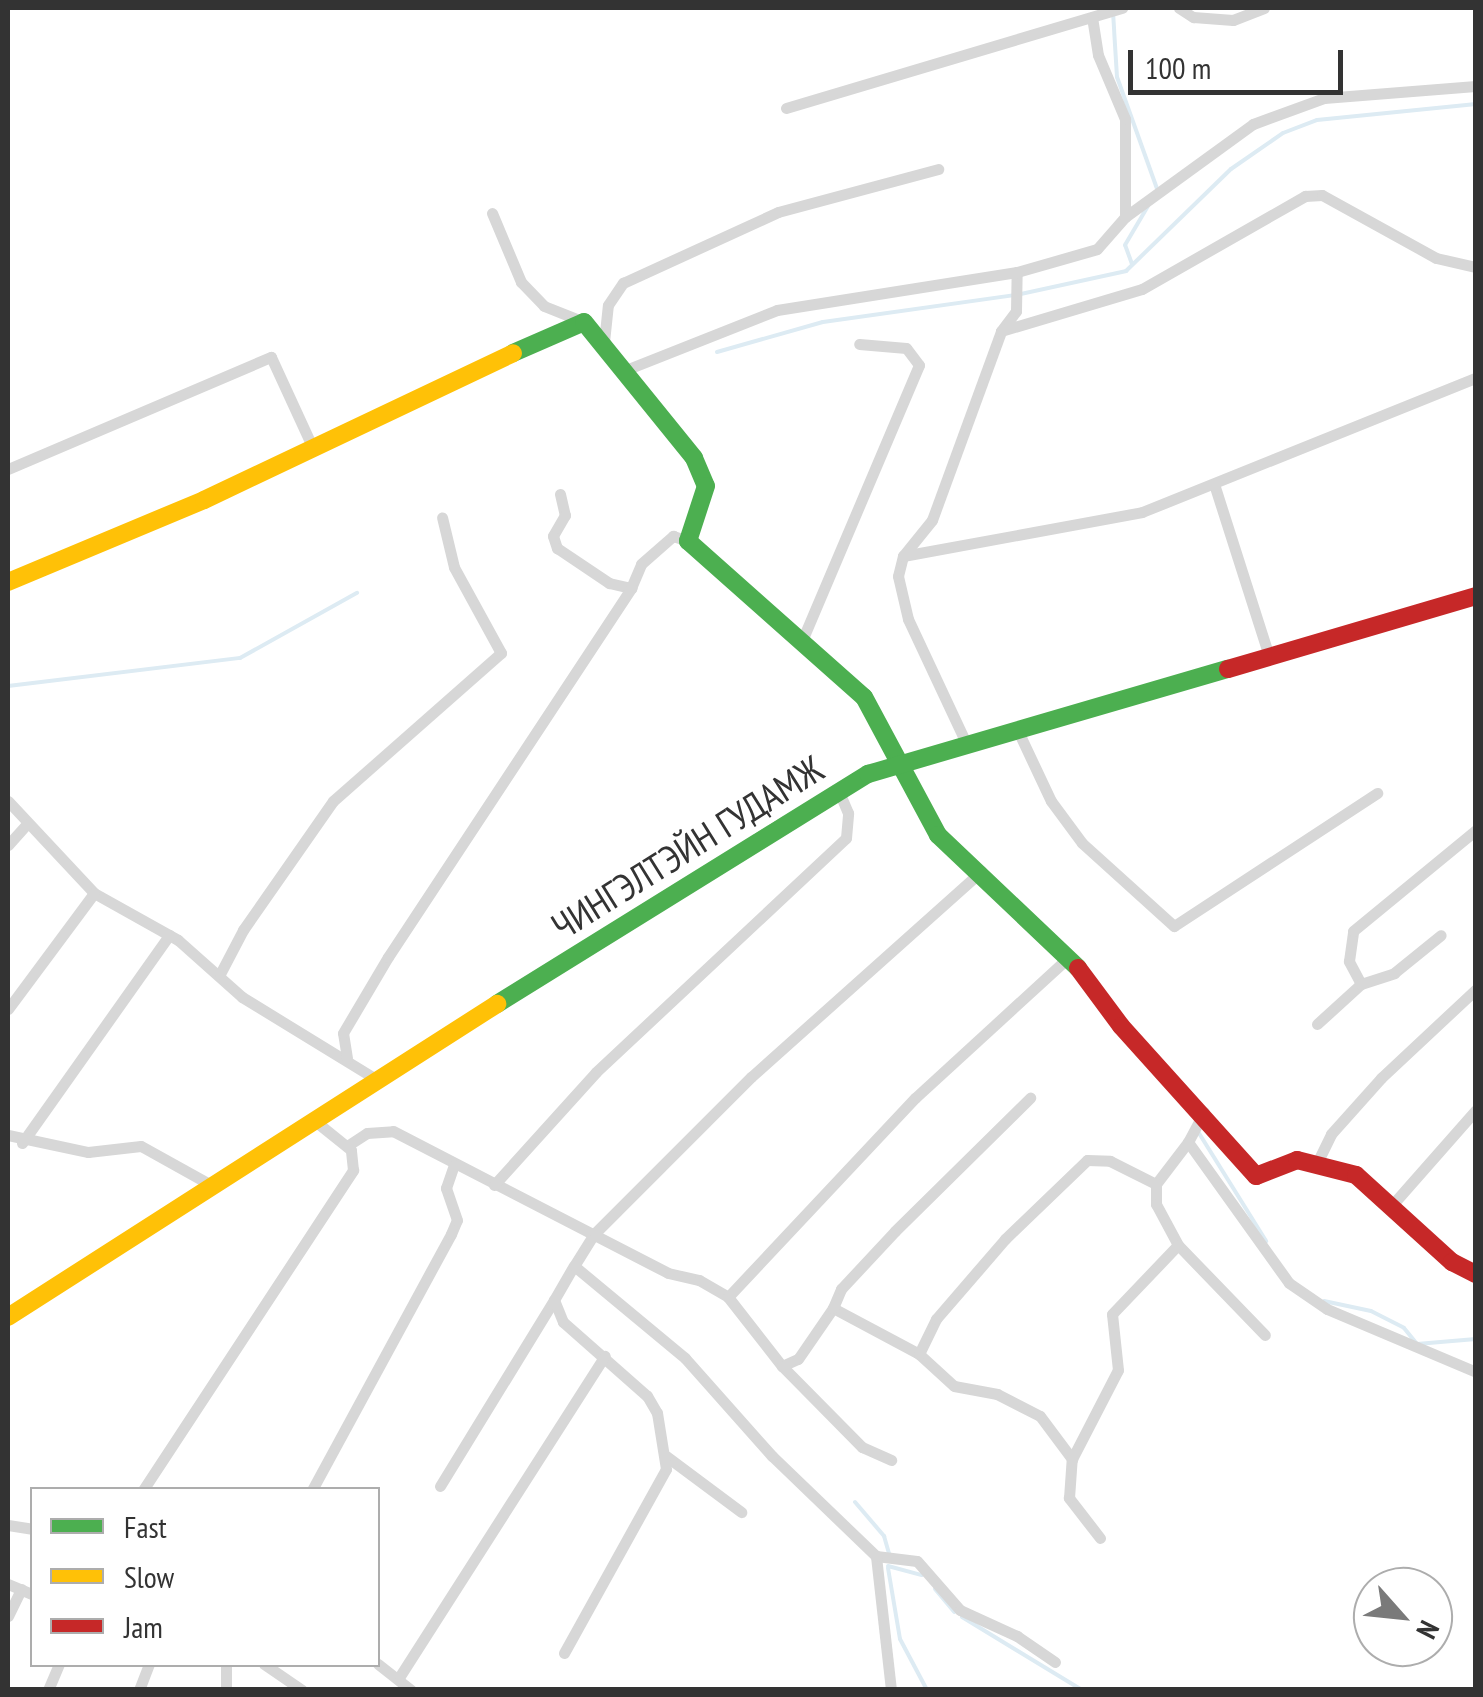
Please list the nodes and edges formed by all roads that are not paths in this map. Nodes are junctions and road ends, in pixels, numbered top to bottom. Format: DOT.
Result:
graph roads {
  1 [pos="1122,8"];
  2 [pos="1180,8"];
  3 [pos="1264,8"];
  4 [pos="1092,17"];
  5 [pos="1476,86"];
  6 [pos="786,108"];
  7 [pos="938,169"];
  8 [pos="492,213"];
  9 [pos="1124,217"];
  10 [pos="1476,267"];
  11 [pos="1017,272"];
  12 [pos="584,322"];
  13 [pos="1000,331"];
  14 [pos="604,342"];
  15 [pos="860,344"];
  16 [pos="628,368"];
  17 [pos="1476,378"];
  18 [pos="312,446"];
  19 [pos="8,469"];
  20 [pos="1215,488"];
  21 [pos="560,494"];
  22 [pos="442,516"];
  23 [pos="688,540"];
  24 [pos="903,556"];
  25 [pos="8,582"];
  26 [pos="630,588"];
  27 [pos="1476,596"];
  28 [pos="801,643"];
  29 [pos="1270,660"];
  30 [pos="1018,731"];
  31 [pos="967,745"];
  32 [pos="902,764"];
  33 [pos="838,789"];
  34 [pos="1377,793"];
  35 [pos="8,801"];
  36 [pos="27,824"];
  37 [pos="1476,830"];
  38 [pos="8,846"];
  39 [pos="981,871"];
  40 [pos="94,893"];
  41 [pos="169,934"];
  42 [pos="1441,935"];
  43 [pos="1070,956"];
  44 [pos="220,974"];
  45 [pos="1361,984"];
  46 [pos="1476,989"];
  47 [pos="8,1009"];
  48 [pos="1316,1024"];
  49 [pos="346,1058"];
  50 [pos="378,1080"];
  51 [pos="1030,1098"];
  52 [pos="1476,1110"];
  53 [pos="1204,1112"];
  54 [pos="315,1121"];
  55 [pos="12,1140"];
  56 [pos="1188,1142"];
  57 [pos="346,1146"];
  58 [pos="1317,1163"];
  59 [pos="454,1164"];
  60 [pos="1156,1184"];
  61 [pos="494,1185"];
  62 [pos="213,1186"];
  63 [pos="1393,1204"];
  64 [pos="595,1232"];
  65 [pos="1178,1245"];
  66 [pos="574,1266"];
  67 [pos="1476,1274"];
  68 [pos="728,1298"];
  69 [pos="554,1300"];
  70 [pos="833,1308"];
  71 [pos="8,1317"];
  72 [pos="1266,1335"];
  73 [pos="919,1354"];
  74 [pos="605,1356"];
  75 [pos="782,1366"];
  76 [pos="1476,1372"];
  77 [pos="664,1453"];
  78 [pos="1072,1459"];
  79 [pos="891,1460"];
  80 [pos="440,1486"];
  81 [pos="146,1487"];
  82 [pos="314,1487"];
  83 [pos="741,1512"];
  84 [pos="1100,1538"];
  85 [pos="876,1556"];
  86 [pos="8,1584"];
  87 [pos="26,1592"];
  88 [pos="8,1616"];
  89 [pos="564,1653"];
  90 [pos="1056,1662"];
  91 [pos="380,1665"];
  92 [pos="268,1667"];
  93 [pos="400,1676"];
  94 [pos="302,1690"];
  95 [pos="412,1690"];
  96 [pos="891,1690"];
  1 -- 4 [label="street"];
  2 -- 3 [label="street"];
  4 -- 6 [label="street"];
  4 -- 9 [label="street"];
  5 -- 9 [label="street"];
  7 -- 14 [label="street"];
  8 -- 12 [label="street"];
  9 -- 11 [label="street"];
  10 -- 13 [label="street"];
  11 -- 13 [label="street"];
  11 -- 16 [label="street"];
  12 -- 14 [label="street"];
  12 -- 18 [label="street"];
  13 -- 24 [label="street"];
  14 -- 16 [label="street"];
  15 -- 28 [label="street"];
  16 -- 23 [label="street"];
  17 -- 20 [label="street"];
  18 -- 19 [label="street"];
  18 -- 25 [label="street"];
  20 -- 24 [label="street"];
  20 -- 29 [label="street"];
  21 -- 26 [label="street"];
  22 -- 44 [label="street"];
  23 -- 26 [label="street"];
  23 -- 28 [label="street"];
  24 -- 31 [label="street"];
  26 -- 49 [label="street"];
  27 -- 29 [label="street, ЧИНГЭЛТЭЙН ГУДАМЖ"];
  28 -- 32 [label="street"];
  29 -- 30 [label="street, ЧИНГЭЛТЭЙН ГУДАМЖ"];
  30 -- 31 [label="street, ЧИНГЭЛТЭЙН ГУДАМЖ"];
  30 -- 34 [label="street"];
  31 -- 32 [label="street, ЧИНГЭЛТЭЙН ГУДАМЖ"];
  32 -- 33 [label="street, ЧИНГЭЛТЭЙН ГУДАМЖ"];
  32 -- 39 [label="street"];
  33 -- 50 [label="street, ЧИНГЭЛТЭЙН ГУДАМЖ"];
  33 -- 61 [label="street"];
  35 -- 36 [label="street"];
  36 -- 38 [label="street"];
  36 -- 40 [label="street"];
  37 -- 45 [label="street"];
  39 -- 43 [label="street"];
  39 -- 64 [label="street"];
  40 -- 41 [label="street"];
  40 -- 47 [label="street"];
  41 -- 44 [label="street"];
  41 -- 55 [label="street"];
  42 -- 45 [label="street"];
  43 -- 53 [label="street"];
  43 -- 68 [label="street"];
  44 -- 49 [label="street"];
  45 -- 48 [label="street"];
  46 -- 58 [label="street"];
  49 -- 50 [label="street"];
  50 -- 54 [label="street, ЧИНГЭЛТЭЙН ГУДАМЖ"];
  51 -- 70 [label="street"];
  52 -- 63 [label="street"];
  53 -- 56 [label="street"];
  53 -- 58 [label="street"];
  54 -- 57 [label="street"];
  54 -- 62 [label="street, ЧИНГЭЛТЭЙН ГУДАМЖ"];
  55 -- 62 [label="street"];
  56 -- 60 [label="street"];
  56 -- 76 [label="street"];
  57 -- 59 [label="street"];
  57 -- 81 [label="street"];
  58 -- 63 [label="street"];
  59 -- 61 [label="street"];
  59 -- 82 [label="street"];
  60 -- 65 [label="street"];
  60 -- 73 [label="street"];
  61 -- 64 [label="street"];
  62 -- 71 [label="street, ЧИНГЭЛТЭЙН ГУДАМЖ"];
  63 -- 67 [label="street"];
  64 -- 66 [label="street"];
  64 -- 68 [label="street"];
  65 -- 72 [label="street"];
  65 -- 78 [label="street"];
  66 -- 69 [label="street"];
  66 -- 85 [label="street"];
  68 -- 75 [label="street"];
  69 -- 74 [label="street"];
  69 -- 80 [label="street"];
  70 -- 73 [label="street"];
  70 -- 75 [label="street"];
  73 -- 78 [label="street"];
  74 -- 77 [label="street"];
  74 -- 93 [label="street"];
  75 -- 79 [label="street"];
  77 -- 83 [label="street"];
  77 -- 89 [label="street"];
  78 -- 84 [label="street"];
  85 -- 90 [label="street"];
  85 -- 96 [label="street"];
  86 -- 87 [label="street"];
  87 -- 88 [label="street"];
  91 -- 93 [label="street"];
  92 -- 94 [label="street"];
  93 -- 95 [label="street"];
}
